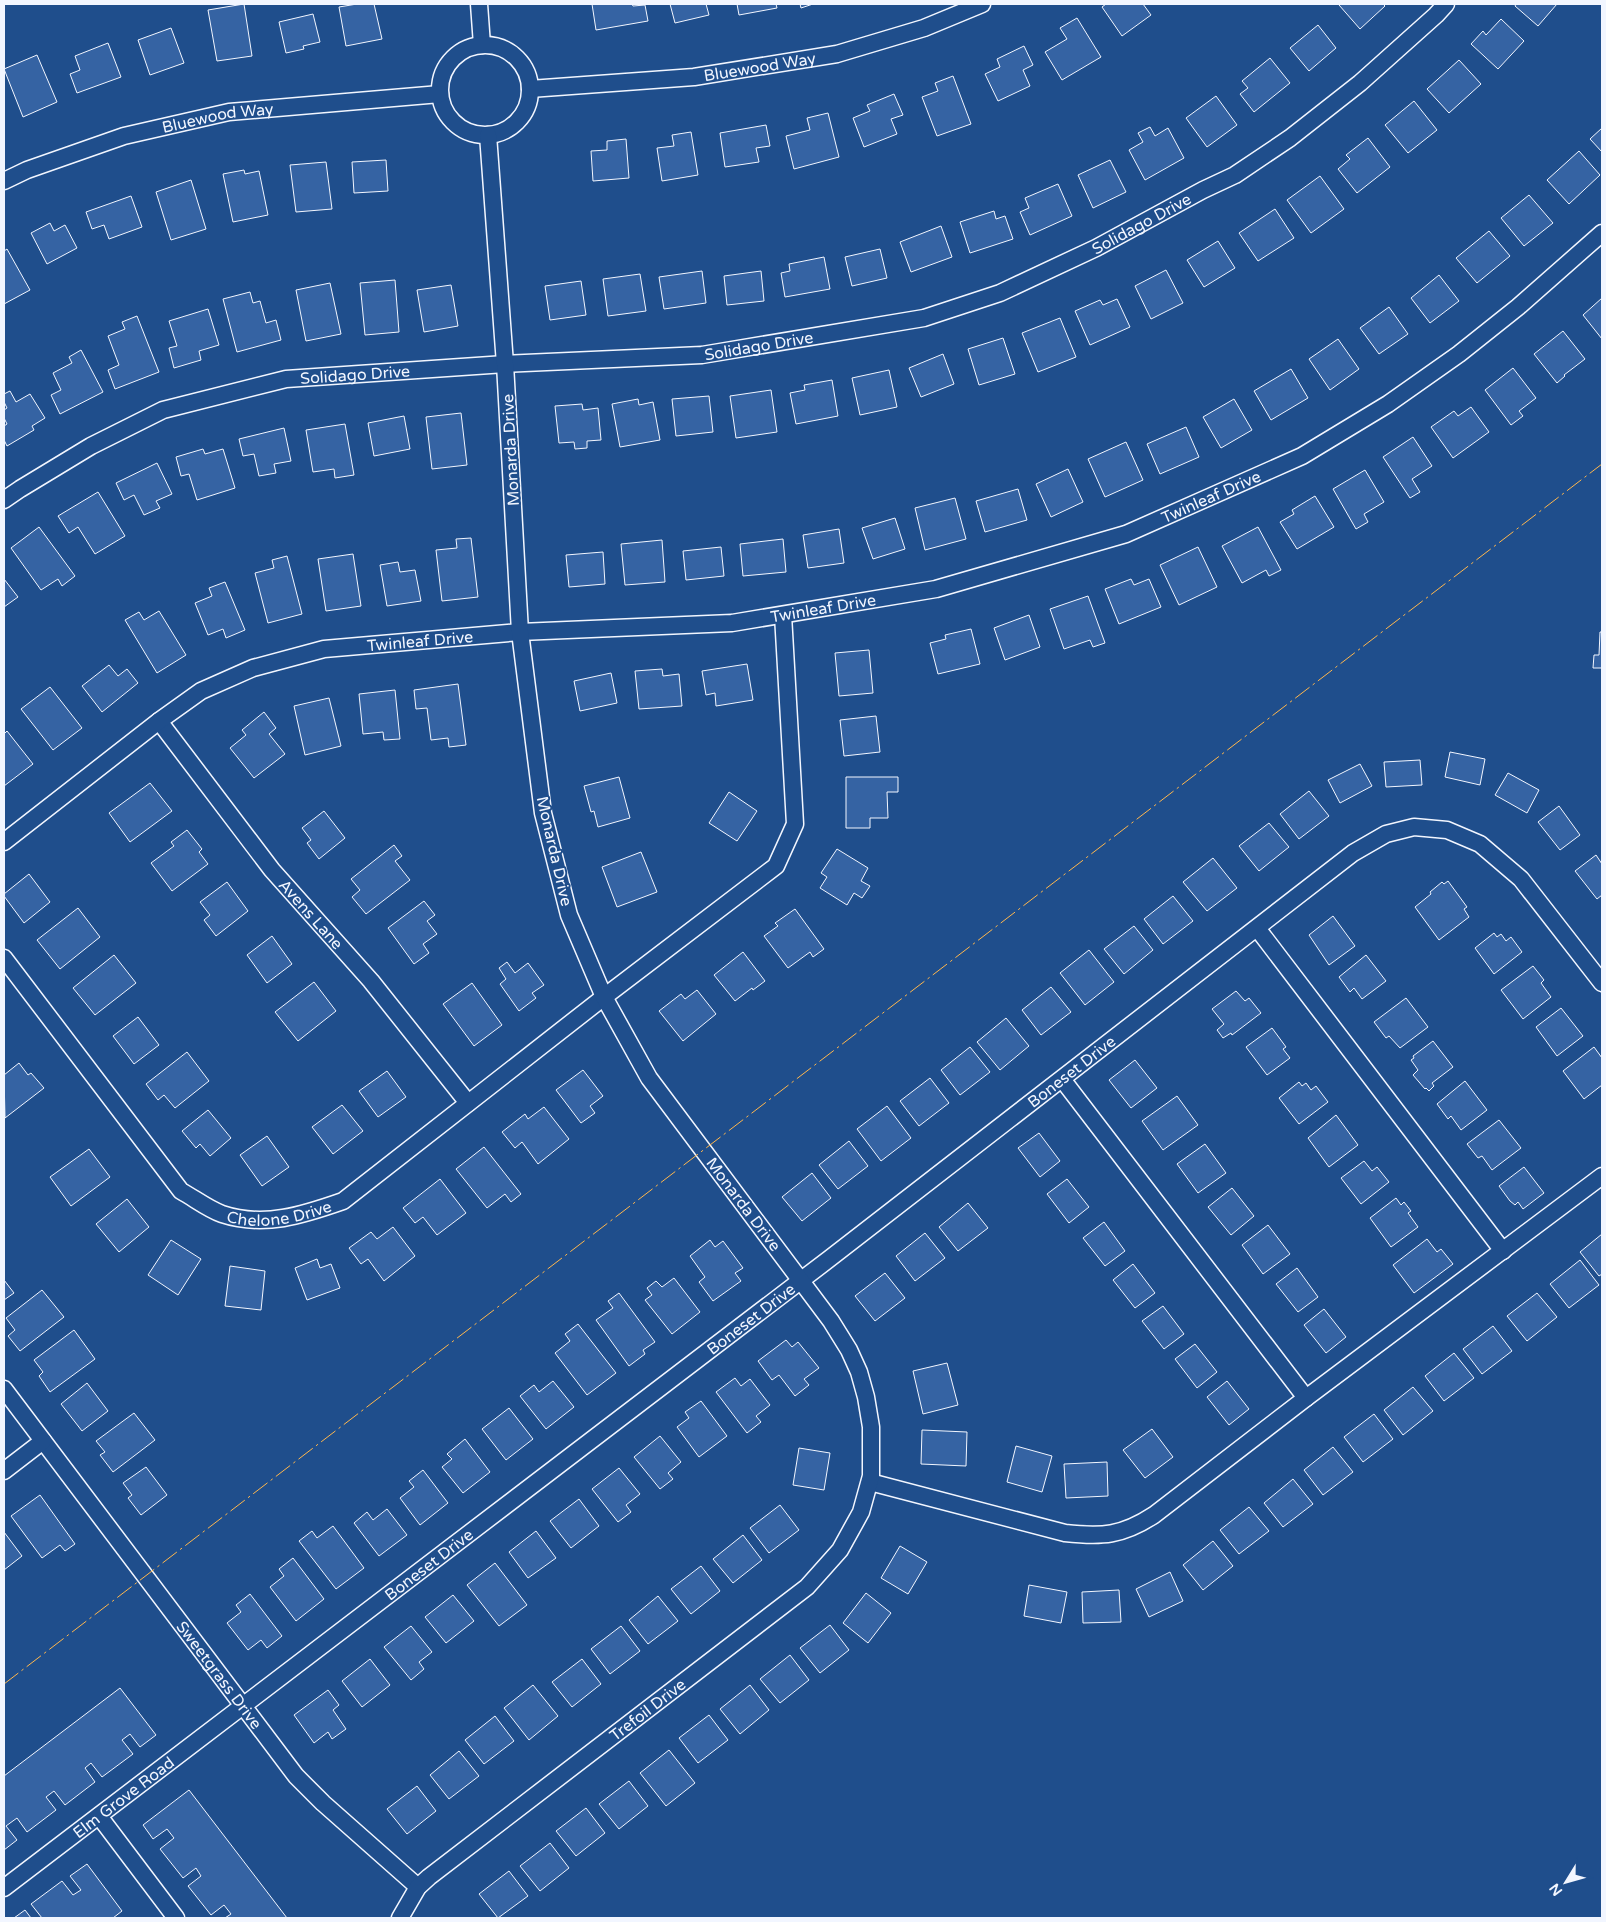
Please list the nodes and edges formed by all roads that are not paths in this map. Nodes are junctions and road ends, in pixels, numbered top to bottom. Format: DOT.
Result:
graph roads {
  1 [pos="478,4"];
  2 [pos="982,4"];
  3 [pos="1446,4"];
  4 [pos="482,45"];
  5 [pos="530,89"];
  6 [pos="440,94"];
  7 [pos="488,135"];
  8 [pos="4,182"];
  9 [pos="1602,232"];
  10 [pos="505,364"];
  11 [pos="4,500"];
  12 [pos="783,615"];
  13 [pos="520,632"];
  14 [pos="159,722"];
  15 [pos="4,842"];
  16 [pos="1257,928"];
  17 [pos="4,958"];
  18 [pos="1602,982"];
  19 [pos="604,997"];
  20 [pos="1062,1078"];
  21 [pos="468,1103"];
  22 [pos="1602,1176"];
  23 [pos="1503,1251"];
  24 [pos="801,1280"];
  25 [pos="4,1389"];
  26 [pos="1306,1398"];
  27 [pos="43,1440"];
  28 [pos="4,1471"];
  29 [pos="870,1482"];
  30 [pos="242,1706"];
  31 [pos="99,1816"];
  32 [pos="418,1887"];
  33 [pos="4,1888"];
  34 [pos="176,1918"];
  35 [pos="400,1918"];
  1 -- 4 [label="street"];
  2 -- 5 [label="street, Bluewood Way"];
  3 -- 10 [label="street, Solidago Drive"];
  4 -- 5 [label="street"];
  4 -- 6 [label="street"];
  5 -- 7 [label="street"];
  6 -- 7 [label="street"];
  6 -- 8 [label="street, Bluewood Way"];
  7 -- 10 [label="street, Monarda Drive"];
  9 -- 12 [label="street, Twinleaf Drive"];
  10 -- 11 [label="street, Solidago Drive"];
  10 -- 13 [label="street, Monarda Drive"];
  12 -- 13 [label="street, Twinleaf Drive"];
  12 -- 19 [label="street, Chelone Drive"];
  13 -- 14 [label="street, Twinleaf Drive"];
  13 -- 19 [label="street, Monarda Drive"];
  14 -- 15 [label="street, Twinleaf Drive"];
  14 -- 21 [label="street, Avens Lane"];
  16 -- 18 [label="street, Boneset Drive"];
  16 -- 20 [label="street, Boneset Drive"];
  16 -- 23 [label="street"];
  17 -- 21 [label="street, Chelone Drive"];
  19 -- 21 [label="street, Chelone Drive"];
  19 -- 24 [label="street, Monarda Drive"];
  20 -- 24 [label="street, Boneset Drive"];
  20 -- 26 [label="street"];
  22 -- 23 [label="street"];
  23 -- 26 [label="street"];
  24 -- 29 [label="street, Monarda Drive"];
  24 -- 30 [label="street, Boneset Drive"];
  25 -- 27 [label="street, Sweetgrass Drive"];
  26 -- 29 [label="street"];
  27 -- 28 [label="street"];
  27 -- 30 [label="street, Sweetgrass Drive"];
  29 -- 32 [label="street, Trefoil Drive"];
  30 -- 31 [label="street, Elm Grove Road"];
  30 -- 32 [label="street, Sweetgrass Drive"];
  31 -- 33 [label="street, Elm Grove Road"];
  31 -- 34 [label="street"];
  32 -- 35 [label="street, Trefoil Drive"];
}
